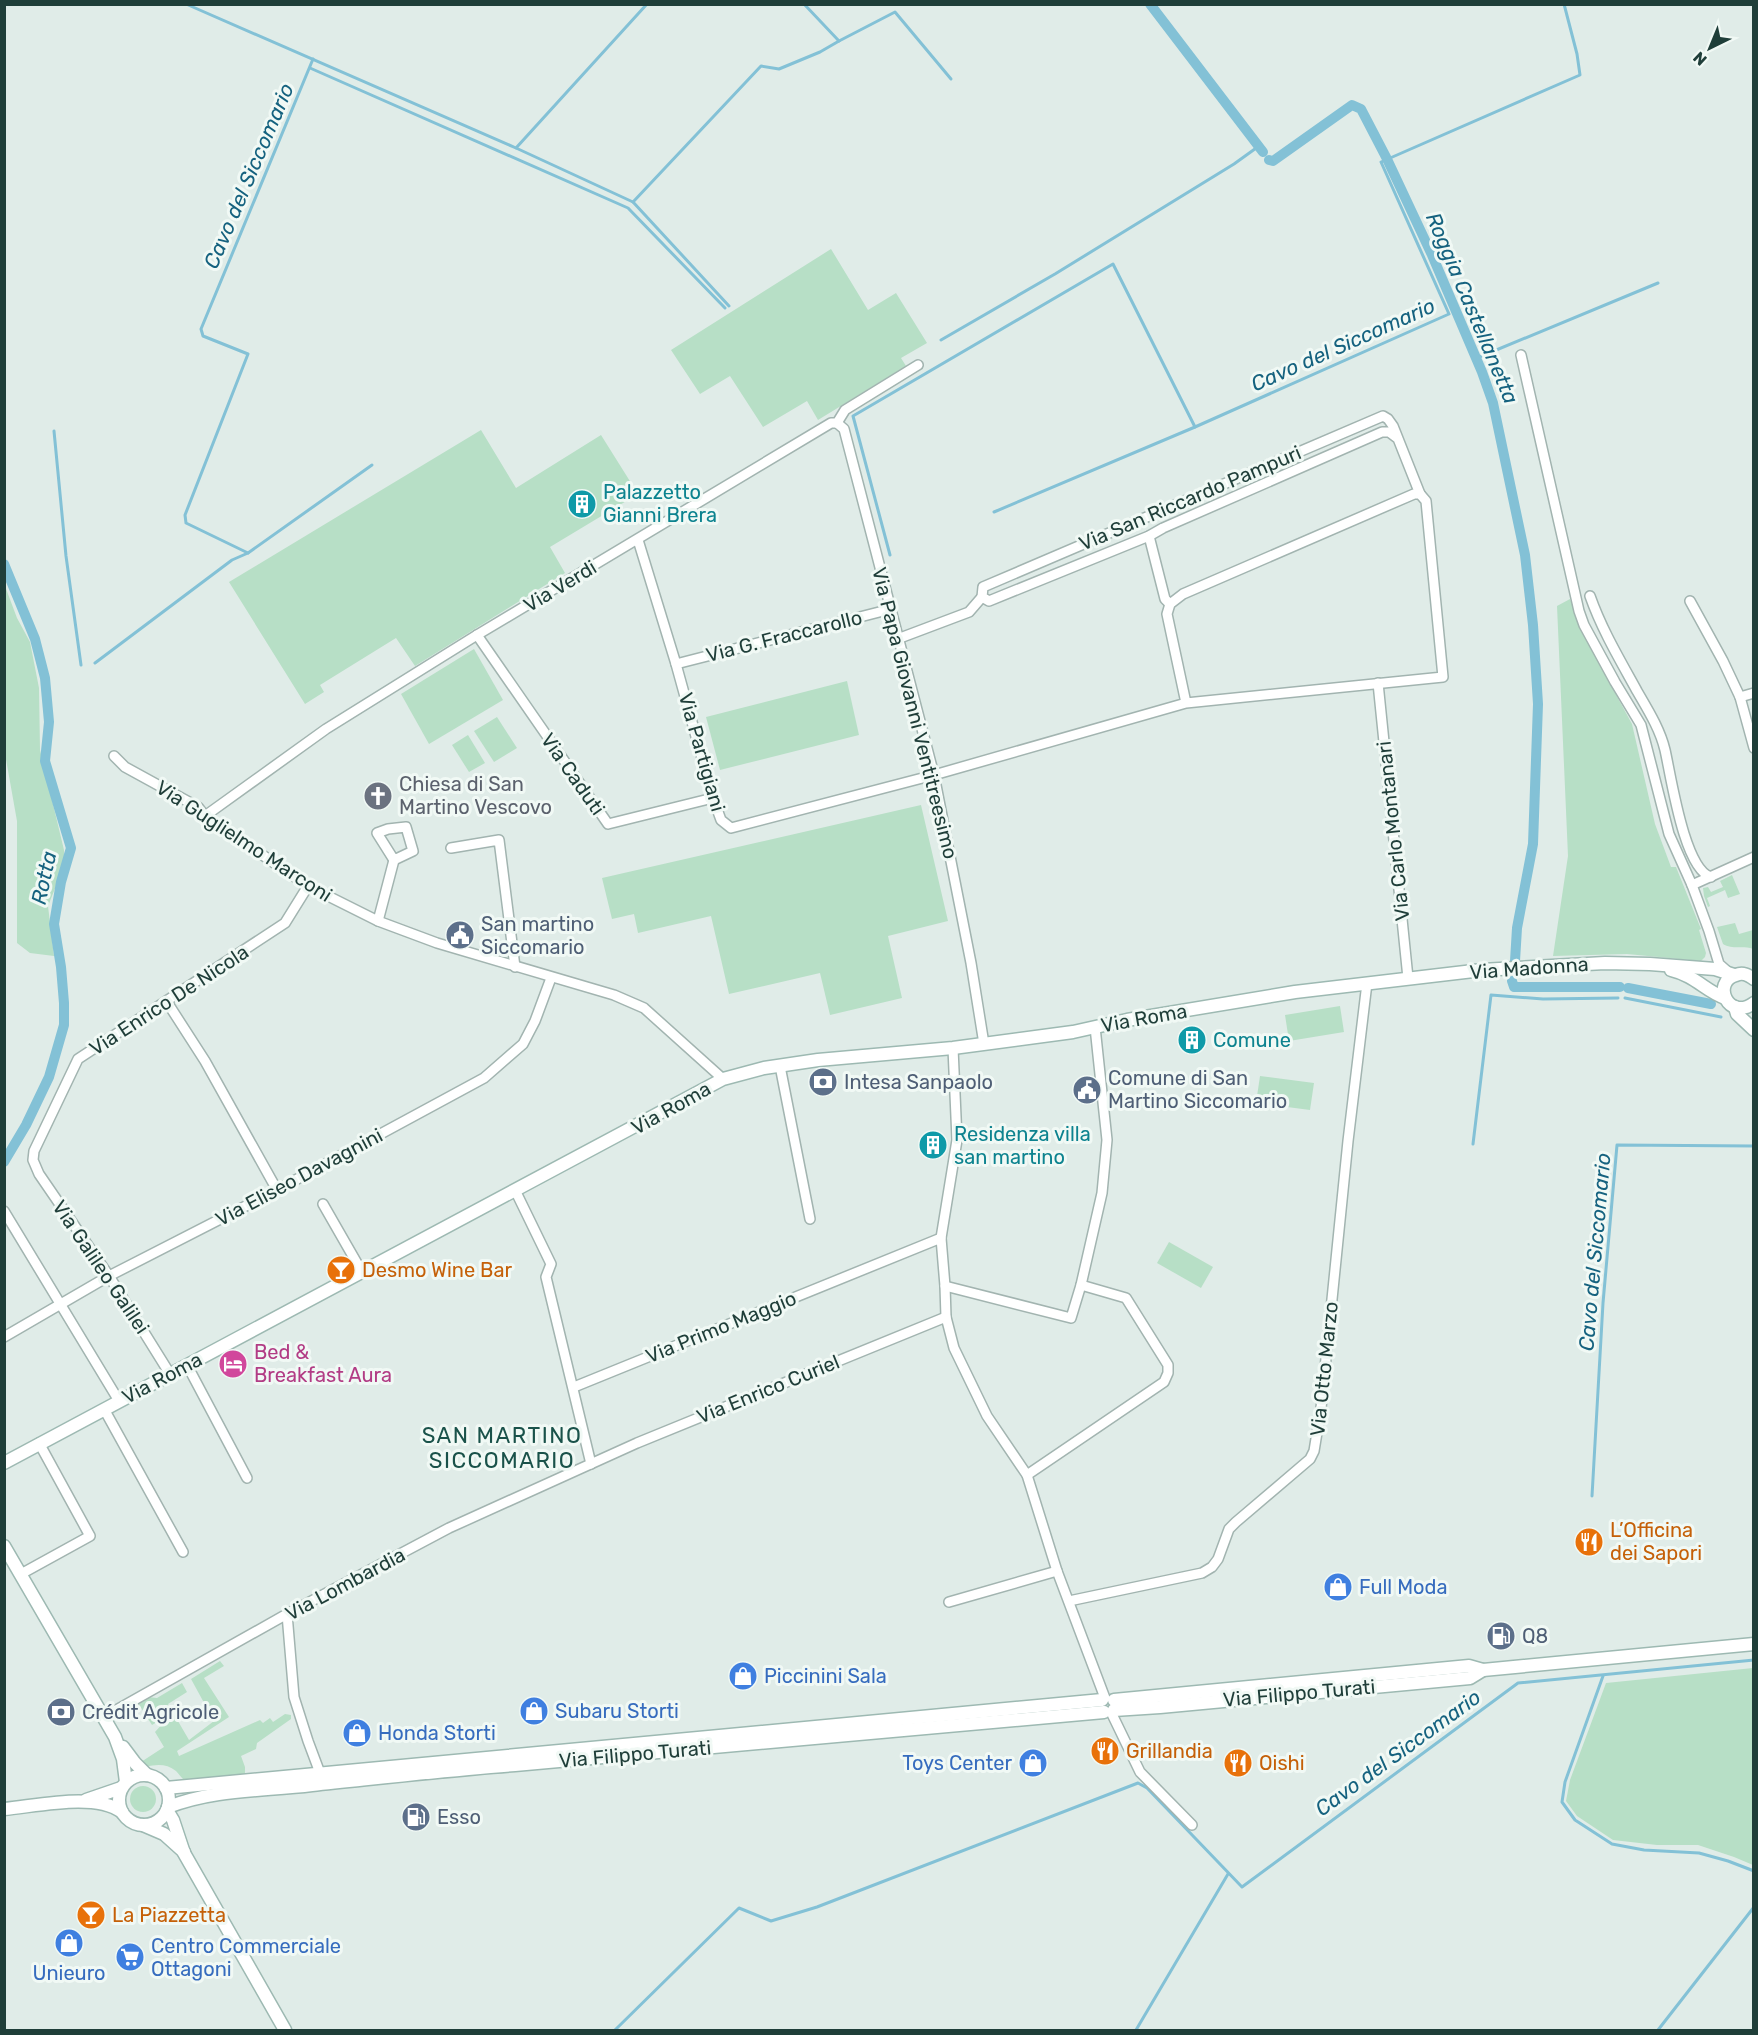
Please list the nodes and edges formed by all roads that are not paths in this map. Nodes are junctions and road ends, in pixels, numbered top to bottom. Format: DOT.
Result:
graph roads {
  1 [pos="1521,355"];
  2 [pos="918,365"];
  3 [pos="837,423"];
  4 [pos="1397,438"];
  5 [pos="1420,494"];
  6 [pos="1156,513"];
  7 [pos="1132,522"];
  8 [pos="1163,528"];
  9 [pos="1145,538"];
  10 [pos="638,540"];
  11 [pos="1590,596"];
  12 [pos="982,597"];
  13 [pos="1690,601"];
  14 [pos="1170,604"];
  15 [pos="891,609"];
  16 [pos="477,635"];
  17 [pos="900,638"];
  18 [pos="676,664"];
  19 [pos="1378,683"];
  20 [pos="1754,693"];
  21 [pos="1740,697"];
  22 [pos="1186,703"];
  23 [pos="1754,748"];
  24 [pos="114,756"];
  25 [pos="934,775"];
  26 [pos="713,798"];
  27 [pos="205,816"];
  28 [pos="451,848"];
  29 [pos="1754,856"];
  30 [pos="1692,857"];
  31 [pos="394,860"];
  32 [pos="1685,871"];
  33 [pos="1711,877"];
  34 [pos="1692,885"];
  35 [pos="308,886"];
  36 [pos="378,921"];
  37 [pos="1715,951"];
  38 [pos="1650,964"];
  39 [pos="516,967"];
  40 [pos="1702,968"];
  41 [pos="1734,975"];
  42 [pos="1753,977"];
  43 [pos="551,978"];
  44 [pos="1408,978"];
  45 [pos="1367,983"];
  46 [pos="1725,998"];
  47 [pos="167,1002"];
  48 [pos="1753,1006"];
  49 [pos="1735,1007"];
  50 [pos="1095,1027"];
  51 [pos="1754,1030"];
  52 [pos="984,1044"];
  53 [pos="953,1048"];
  54 [pos="780,1066"];
  55 [pos="723,1079"];
  56 [pos="33,1160"];
  57 [pos="277,1190"];
  58 [pos="515,1190"];
  59 [pos="323,1204"];
  60 [pos="4,1211"];
  61 [pos="810,1219"];
  62 [pos="941,1238"];
  63 [pos="362,1272"];
  64 [pos="109,1276"];
  65 [pos="1081,1285"];
  66 [pos="945,1286"];
  67 [pos="62,1304"];
  68 [pos="946,1317"];
  69 [pos="4,1337"];
  70 [pos="187,1365"];
  71 [pos="170,1374"];
  72 [pos="574,1387"];
  73 [pos="119,1401"];
  74 [pos="104,1409"];
  75 [pos="39,1443"];
  76 [pos="5,1462"];
  77 [pos="591,1464"];
  78 [pos="1027,1475"];
  79 [pos="247,1478"];
  80 [pos="5,1547"];
  81 [pos="183,1552"];
  82 [pos="1057,1571"];
  83 [pos="21,1574"];
  84 [pos="1069,1600"];
  85 [pos="949,1602"];
  86 [pos="287,1614"];
  87 [pos="1754,1644"];
  88 [pos="1108,1705"];
  89 [pos="105,1717"];
  90 [pos="115,1737"];
  91 [pos="320,1773"];
  92 [pos="147,1775"];
  93 [pos="123,1785"];
  94 [pos="166,1788"];
  95 [pos="82,1801"];
  96 [pos="4,1809"];
  97 [pos="167,1809"];
  98 [pos="122,1812"];
  99 [pos="143,1825"];
  100 [pos="1192,1825"];
  101 [pos="184,1853"];
  102 [pos="285,2031"];
  1 -- 32 [label="street"];
  2 -- 3 [label="street, Via Verdi"];
  3 -- 10 [label="street, Via Verdi"];
  3 -- 15 [label="street, Via Papa Giovanni Ventitreesimo"];
  4 -- 5 [label="street, Via San Riccardo Pampuri"];
  4 -- 6 [label="street, Via San Riccardo Pampuri"];
  4 -- 8 [label="street, Via San Riccardo Pampuri"];
  5 -- 14 [label="street"];
  5 -- 19 [label="street, Via San Riccardo Pampuri"];
  6 -- 7 [label="street, Via San Riccardo Pampuri"];
  6 -- 8 [label="street"];
  7 -- 9 [label="street"];
  7 -- 12 [label="street, Via San Riccardo Pampuri"];
  8 -- 9 [label="street, Via San Riccardo Pampuri"];
  9 -- 12 [label="street, Via San Riccardo Pampuri"];
  9 -- 14 [label="street, Via San Riccardo Pampuri"];
  10 -- 16 [label="street, Via Verdi"];
  10 -- 18 [label="street, Via Partigiani"];
  11 -- 30 [label="street"];
  12 -- 17 [label="street, Via San Riccardo Pampuri"];
  13 -- 21 [label="street"];
  14 -- 22 [label="street, Via San Riccardo Pampuri"];
  15 -- 17 [label="street, Via Papa Giovanni Ventitreesimo"];
  15 -- 18 [label="street, Via G. Fraccarollo"];
  16 -- 26 [label="street, Via Caduti"];
  16 -- 27 [label="street, Via Verdi"];
  17 -- 25 [label="street, Via Papa Giovanni Ventitreesimo"];
  18 -- 26 [label="street, Via Partigiani"];
  19 -- 22 [label="street"];
  19 -- 44 [label="street, Via Carlo Montanari"];
  20 -- 21 [label="street"];
  21 -- 23 [label="street"];
  22 -- 25 [label="street"];
  24 -- 27 [label="street, Via Guglielmo Marconi"];
  25 -- 26 [label="street, Via Partigiani"];
  25 -- 52 [label="street, Via Papa Giovanni Ventitreesimo"];
  27 -- 35 [label="street, Via Guglielmo Marconi"];
  28 -- 39 [label="street"];
  29 -- 33 [label="street"];
  30 -- 32 [label="street"];
  30 -- 33 [label="street"];
  31 -- 36 [label="street"];
  32 -- 34 [label="street"];
  33 -- 34 [label="street"];
  34 -- 37 [label="street"];
  35 -- 36 [label="street, Via Guglielmo Marconi"];
  35 -- 47 [label="street, Via Enrico De Nicola"];
  36 -- 39 [label="street, Via Guglielmo Marconi"];
  37 -- 40 [label="street"];
  37 -- 41 [label="street"];
  38 -- 40 [label="main road"];
  38 -- 44 [label="main road, Via Madonna"];
  38 -- 46 [label="main road"];
  39 -- 43 [label="street, Via Guglielmo Marconi"];
  40 -- 41 [label="main road"];
  41 -- 42 [label="main road"];
  41 -- 46 [label="main road"];
  43 -- 55 [label="street, Via Guglielmo Marconi"];
  43 -- 57 [label="street, Via Eliseo Davagnini"];
  44 -- 45 [label="main road, Via Roma"];
  45 -- 50 [label="main road, Via Roma"];
  45 -- 84 [label="street, Via Otto Marzo"];
  46 -- 49 [label="main road"];
  47 -- 56 [label="street, Via Enrico De Nicola"];
  47 -- 57 [label="street"];
  48 -- 49 [label="main road"];
  49 -- 51 [label="main road"];
  50 -- 52 [label="main road, Via Roma"];
  50 -- 65 [label="street"];
  52 -- 53 [label="main road, Via Roma"];
  53 -- 54 [label="main road, Via Roma"];
  53 -- 62 [label="street"];
  54 -- 55 [label="main road, Via Roma"];
  54 -- 61 [label="street"];
  55 -- 58 [label="main road, Via Roma"];
  56 -- 64 [label="street, Via Galileo Galilei"];
  57 -- 64 [label="street, Via Eliseo Davagnini"];
  58 -- 63 [label="main road, Via Roma"];
  58 -- 72 [label="street"];
  59 -- 63 [label="street"];
  60 -- 67 [label="street"];
  62 -- 66 [label="street"];
  62 -- 72 [label="street, Via Primo Maggio"];
  63 -- 70 [label="main road, Via Roma"];
  64 -- 67 [label="street, Via Eliseo Davagnini"];
  64 -- 71 [label="street, Via Galileo Galilei"];
  65 -- 66 [label="street"];
  65 -- 78 [label="street"];
  66 -- 68 [label="street"];
  67 -- 69 [label="street, Via Eliseo Davagnini"];
  67 -- 73 [label="street"];
  68 -- 77 [label="street, Via Enrico Curiel"];
  68 -- 78 [label="street"];
  70 -- 71 [label="main road, Via Roma"];
  70 -- 79 [label="street"];
  71 -- 73 [label="main road, Via Roma"];
  72 -- 77 [label="street"];
  73 -- 74 [label="main road, Via Roma"];
  74 -- 75 [label="main road, Via Roma"];
  74 -- 81 [label="street"];
  75 -- 76 [label="main road, Via Roma"];
  75 -- 83 [label="street"];
  77 -- 86 [label="street, Via Lombardia"];
  78 -- 82 [label="street"];
  80 -- 83 [label="main road"];
  82 -- 84 [label="street"];
  82 -- 85 [label="street"];
  83 -- 89 [label="main road"];
  84 -- 88 [label="street"];
  86 -- 89 [label="street, Via Lombardia"];
  86 -- 91 [label="street"];
  87 -- 88 [label="main road, Via Filippo Turati"];
  88 -- 91 [label="main road, Via Filippo Turati"];
  88 -- 97 [label="main road, Via Filippo Turati"];
  88 -- 100 [label="street"];
  89 -- 90 [label="main road"];
  90 -- 92 [label="main road"];
  90 -- 93 [label="main road"];
  91 -- 94 [label="main road, Via Filippo Turati"];
  92 -- 93 [label="main road"];
  92 -- 94 [label="main road"];
  93 -- 95 [label="main road"];
  93 -- 98 [label="main road"];
  94 -- 97 [label="main road"];
  95 -- 96 [label="main road"];
  95 -- 98 [label="main road"];
  97 -- 99 [label="main road"];
  97 -- 101 [label="main road"];
  98 -- 99 [label="main road"];
  99 -- 101 [label="main road"];
  101 -- 102 [label="main road"];
}
